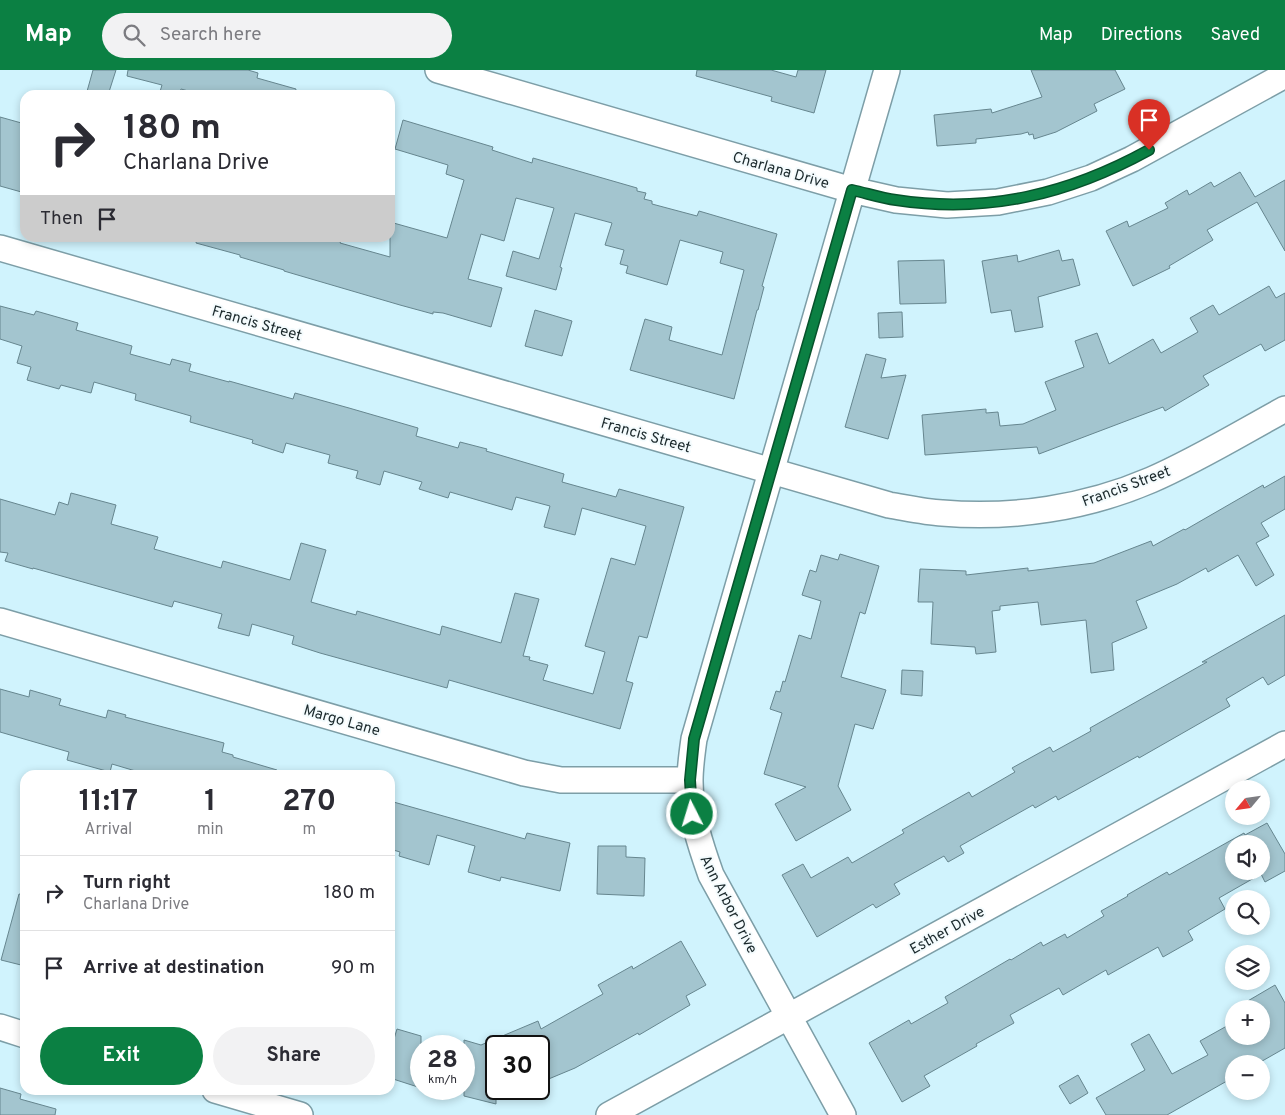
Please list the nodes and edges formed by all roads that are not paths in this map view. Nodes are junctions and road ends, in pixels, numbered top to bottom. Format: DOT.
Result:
graph roads {
  1 [pos="438,70"];
  2 [pos="887,70"];
  3 [pos="1285,75"];
  4 [pos="852,190"];
  5 [pos="0,248"];
  6 [pos="1285,409"];
  7 [pos="771,472"];
  8 [pos="0,621"];
  9 [pos="1285,744"];
  10 [pos="690,780"];
  11 [pos="789,1017"];
  12 [pos="0,1027"];
  13 [pos="20,1033"];
  14 [pos="232,1095"];
  15 [pos="300,1115"];
  16 [pos="609,1115"];
  17 [pos="842,1115"];
  1 -- 4 [label="street, Charlana Drive"];
  2 -- 4 [label="street, Ann Arbor Drive"];
  3 -- 4 [label="street, Charlana Drive"];
  4 -- 7 [label="street, Ann Arbor Drive"];
  5 -- 7 [label="street, Francis Street"];
  6 -- 7 [label="street, Francis Street"];
  7 -- 10 [label="street, Ann Arbor Drive"];
  8 -- 10 [label="street, Margo Lane"];
  9 -- 11 [label="street, Esther Drive"];
  10 -- 11 [label="street, Ann Arbor Drive"];
  11 -- 16 [label="street, Esther Drive"];
  11 -- 17 [label="street, Ann Arbor Drive"];
  12 -- 13 [label="street"];
  14 -- 15 [label="street"];
}
